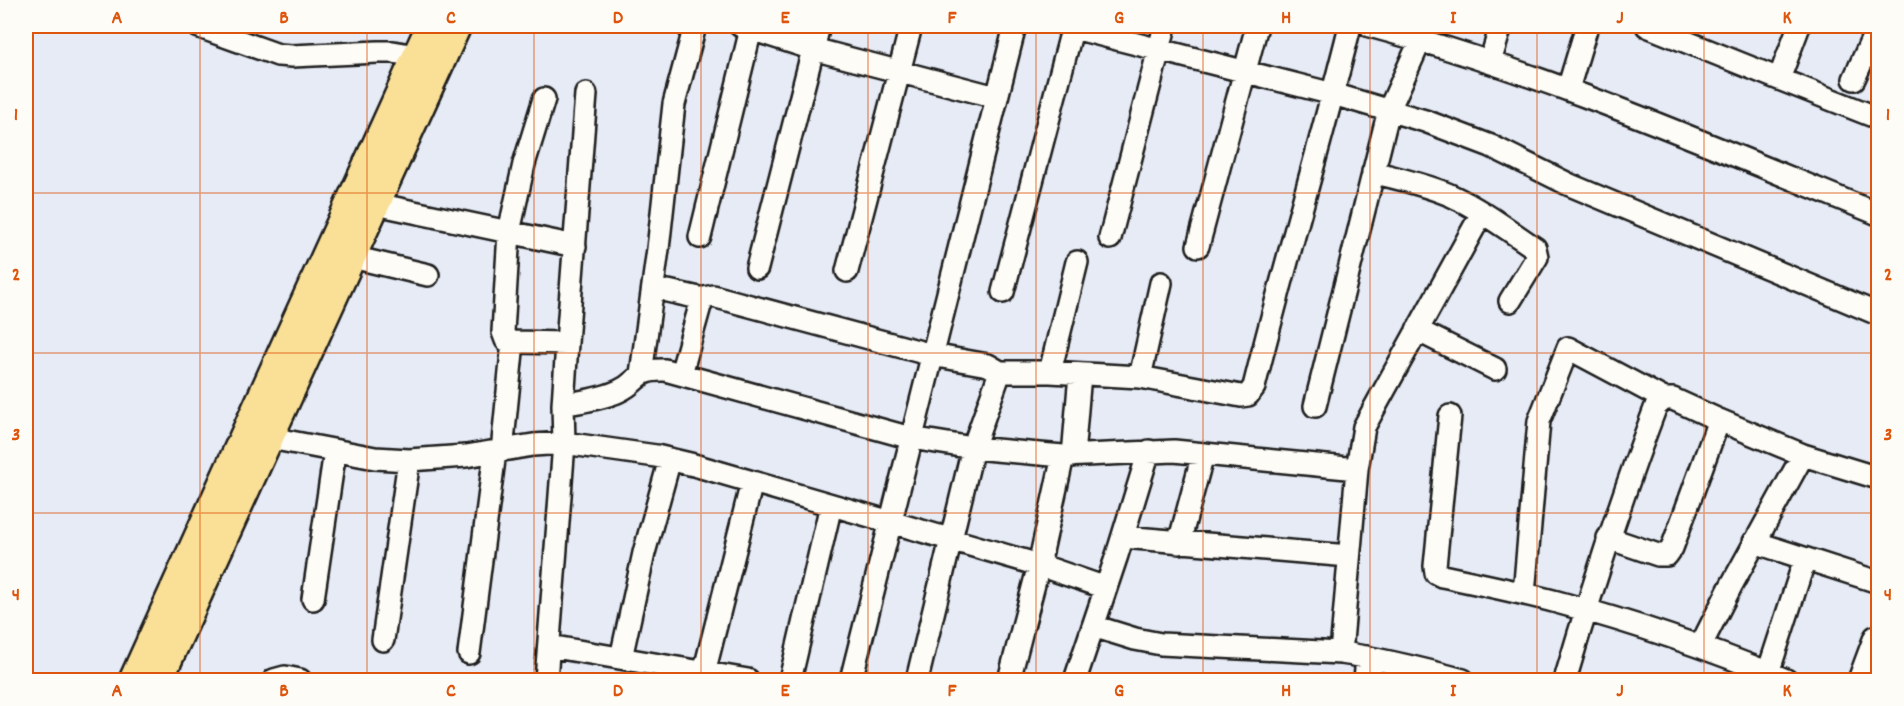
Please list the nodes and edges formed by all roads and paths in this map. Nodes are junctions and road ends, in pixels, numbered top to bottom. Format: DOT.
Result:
graph roads {
  1 [pos="196,26"];
  2 [pos="430,26"];
  3 [pos="457,26"];
  4 [pos="695,26"];
  5 [pos="819,26"];
  6 [pos="911,26"];
  7 [pos="1015,26"];
  8 [pos="1070,26"];
  9 [pos="1165,26"];
  10 [pos="1257,26"];
  11 [pos="1350,26"];
  12 [pos="1501,26"];
  13 [pos="1587,26"];
  14 [pos="1647,26"];
  15 [pos="1799,26"];
  16 [pos="1878,26"];
  17 [pos="746,27"];
  18 [pos="1383,27"];
  19 [pos="1421,39"];
  20 [pos="813,49"];
  21 [pos="1158,49"];
  22 [pos="416,56"];
  23 [pos="1490,62"];
  24 [pos="899,71"];
  25 [pos="1245,72"];
  26 [pos="1779,79"];
  27 [pos="1854,79"];
  28 [pos="1568,89"];
  29 [pos="586,93"];
  30 [pos="1333,94"];
  31 [pos="996,97"];
  32 [pos="544,99"];
  33 [pos="1389,110"];
  34 [pos="1878,118"];
  35 [pos="1373,172"];
  36 [pos="376,204"];
  37 [pos="1482,213"];
  38 [pos="1878,214"];
  39 [pos="509,232"];
  40 [pos="700,237"];
  41 [pos="1110,238"];
  42 [pos="575,246"];
  43 [pos="1198,246"];
  44 [pos="352,257"];
  45 [pos="1077,262"];
  46 [pos="757,268"];
  47 [pos="847,272"];
  48 [pos="428,275"];
  49 [pos="1161,283"];
  50 [pos="668,291"];
  51 [pos="1003,292"];
  52 [pos="705,298"];
  53 [pos="1510,301"];
  54 [pos="1878,314"];
  55 [pos="1417,330"];
  56 [pos="513,342"];
  57 [pos="567,343"];
  58 [pos="932,355"];
  59 [pos="1495,369"];
  60 [pos="1000,372"];
  61 [pos="1050,372"];
  62 [pos="641,374"];
  63 [pos="681,374"];
  64 [pos="1080,374"];
  65 [pos="1140,377"];
  66 [pos="1664,399"];
  67 [pos="563,405"];
  68 [pos="1315,406"];
  69 [pos="1450,416"];
  70 [pos="1719,420"];
  71 [pos="270,438"];
  72 [pos="911,438"];
  73 [pos="564,442"];
  74 [pos="972,448"];
  75 [pos="335,451"];
  76 [pos="499,451"];
  77 [pos="1149,451"];
  78 [pos="1203,454"];
  79 [pos="1803,455"];
  80 [pos="1068,456"];
  81 [pos="670,459"];
  82 [pos="409,460"];
  83 [pos="1358,469"];
  84 [pos="1878,478"];
  85 [pos="752,482"];
  86 [pos="831,505"];
  87 [pos="890,522"];
  88 [pos="1123,537"];
  89 [pos="1608,538"];
  90 [pos="951,539"];
  91 [pos="1754,542"];
  92 [pos="1179,543"];
  93 [pos="1349,556"];
  94 [pos="1805,560"];
  95 [pos="1039,565"];
  96 [pos="1878,582"];
  97 [pos="1106,588"];
  98 [pos="1524,594"];
  99 [pos="313,599"];
  100 [pos="1586,610"];
  101 [pos="1093,626"];
  102 [pos="1875,637"];
  103 [pos="383,640"];
  104 [pos="549,645"];
  105 [pos="1700,647"];
  106 [pos="469,653"];
  107 [pos="1341,653"];
  108 [pos="1367,657"];
  109 [pos="621,658"];
  110 [pos="704,673"];
  111 [pos="1777,677"];
  112 [pos="133,681"];
  113 [pos="159,681"];
  114 [pos="274,681"];
  115 [pos="300,681"];
  116 [pos="546,681"];
  117 [pos="748,681"];
  118 [pos="790,681"];
  119 [pos="851,681"];
  120 [pos="917,681"];
  121 [pos="1009,681"];
  122 [pos="1075,681"];
  123 [pos="1365,681"];
  124 [pos="1463,681"];
  125 [pos="1565,681"];
  126 [pos="1859,681"];
  1 -- 22 [label="street"];
  2 -- 22 [label="main road"];
  3 -- 36 [label="main road"];
  4 -- 62 [label="street"];
  5 -- 20 [label="street"];
  6 -- 24 [label="street"];
  7 -- 31 [label="street"];
  8 -- 21 [label="street"];
  8 -- 51 [label="street"];
  9 -- 21 [label="street"];
  10 -- 25 [label="street"];
  11 -- 30 [label="street"];
  12 -- 23 [label="street"];
  13 -- 28 [label="street"];
  14 -- 26 [label="street"];
  15 -- 26 [label="street"];
  16 -- 27 [label="street"];
  17 -- 20 [label="street"];
  17 -- 40 [label="street"];
  18 -- 19 [label="street"];
  19 -- 23 [label="street"];
  19 -- 33 [label="street"];
  20 -- 24 [label="street"];
  20 -- 46 [label="street"];
  21 -- 25 [label="street"];
  21 -- 41 [label="street"];
  22 -- 112 [label="main road"];
  23 -- 28 [label="street"];
  24 -- 31 [label="street"];
  24 -- 47 [label="street"];
  25 -- 30 [label="street"];
  25 -- 43 [label="street"];
  26 -- 34 [label="street"];
  28 -- 38 [label="street"];
  29 -- 42 [label="street"];
  30 -- 33 [label="street"];
  30 -- 65 [label="street"];
  31 -- 58 [label="street"];
  32 -- 39 [label="street"];
  33 -- 35 [label="street"];
  33 -- 54 [label="street"];
  35 -- 37 [label="street"];
  35 -- 68 [label="street"];
  36 -- 39 [label="street"];
  36 -- 44 [label="main road"];
  37 -- 53 [label="street"];
  37 -- 55 [label="street"];
  39 -- 42 [label="street"];
  39 -- 56 [label="street"];
  42 -- 57 [label="street"];
  44 -- 48 [label="street"];
  44 -- 71 [label="main road"];
  45 -- 61 [label="street"];
  49 -- 65 [label="street"];
  50 -- 52 [label="street"];
  52 -- 58 [label="street"];
  52 -- 63 [label="street"];
  55 -- 59 [label="street"];
  55 -- 83 [label="street"];
  56 -- 57 [label="street"];
  56 -- 76 [label="street"];
  57 -- 67 [label="street"];
  58 -- 60 [label="street"];
  58 -- 72 [label="street"];
  60 -- 61 [label="street"];
  60 -- 74 [label="street"];
  61 -- 64 [label="street"];
  62 -- 63 [label="street"];
  62 -- 67 [label="street"];
  63 -- 72 [label="street"];
  64 -- 65 [label="street"];
  64 -- 80 [label="street"];
  66 -- 70 [label="street"];
  66 -- 89 [label="street"];
  66 -- 98 [label="street"];
  67 -- 73 [label="street"];
  69 -- 98 [label="street"];
  70 -- 79 [label="street"];
  70 -- 89 [label="street"];
  71 -- 75 [label="street"];
  71 -- 113 [label="main road"];
  72 -- 74 [label="street"];
  72 -- 87 [label="street"];
  73 -- 76 [label="street"];
  73 -- 81 [label="street"];
  73 -- 104 [label="street"];
  74 -- 80 [label="street"];
  74 -- 90 [label="street"];
  75 -- 82 [label="street"];
  75 -- 99 [label="street"];
  76 -- 82 [label="street"];
  76 -- 106 [label="street"];
  77 -- 78 [label="street"];
  77 -- 80 [label="street"];
  77 -- 88 [label="street"];
  78 -- 83 [label="street"];
  78 -- 92 [label="street"];
  79 -- 84 [label="street"];
  79 -- 91 [label="street"];
  80 -- 95 [label="street"];
  81 -- 85 [label="street"];
  81 -- 109 [label="street"];
  82 -- 103 [label="street"];
  83 -- 93 [label="street"];
  85 -- 86 [label="street"];
  85 -- 110 [label="street"];
  86 -- 87 [label="street"];
  86 -- 118 [label="street"];
  87 -- 90 [label="street"];
  87 -- 119 [label="street"];
  88 -- 92 [label="street"];
  88 -- 97 [label="street"];
  89 -- 100 [label="street"];
  90 -- 95 [label="street"];
  90 -- 120 [label="street"];
  91 -- 94 [label="street"];
  91 -- 105 [label="street"];
  92 -- 93 [label="street"];
  93 -- 107 [label="street"];
  94 -- 96 [label="street"];
  94 -- 111 [label="street"];
  95 -- 97 [label="street"];
  95 -- 121 [label="street"];
  97 -- 101 [label="street"];
  98 -- 100 [label="street"];
  100 -- 105 [label="street"];
  100 -- 125 [label="street"];
  101 -- 107 [label="street"];
  101 -- 122 [label="street"];
  102 -- 126 [label="street"];
  104 -- 109 [label="street"];
  104 -- 116 [label="street"];
  105 -- 111 [label="street"];
  107 -- 108 [label="street"];
  108 -- 123 [label="street"];
  108 -- 124 [label="street"];
  109 -- 110 [label="street"];
  110 -- 117 [label="street"];
  114 -- 115 [label="street"];
}
